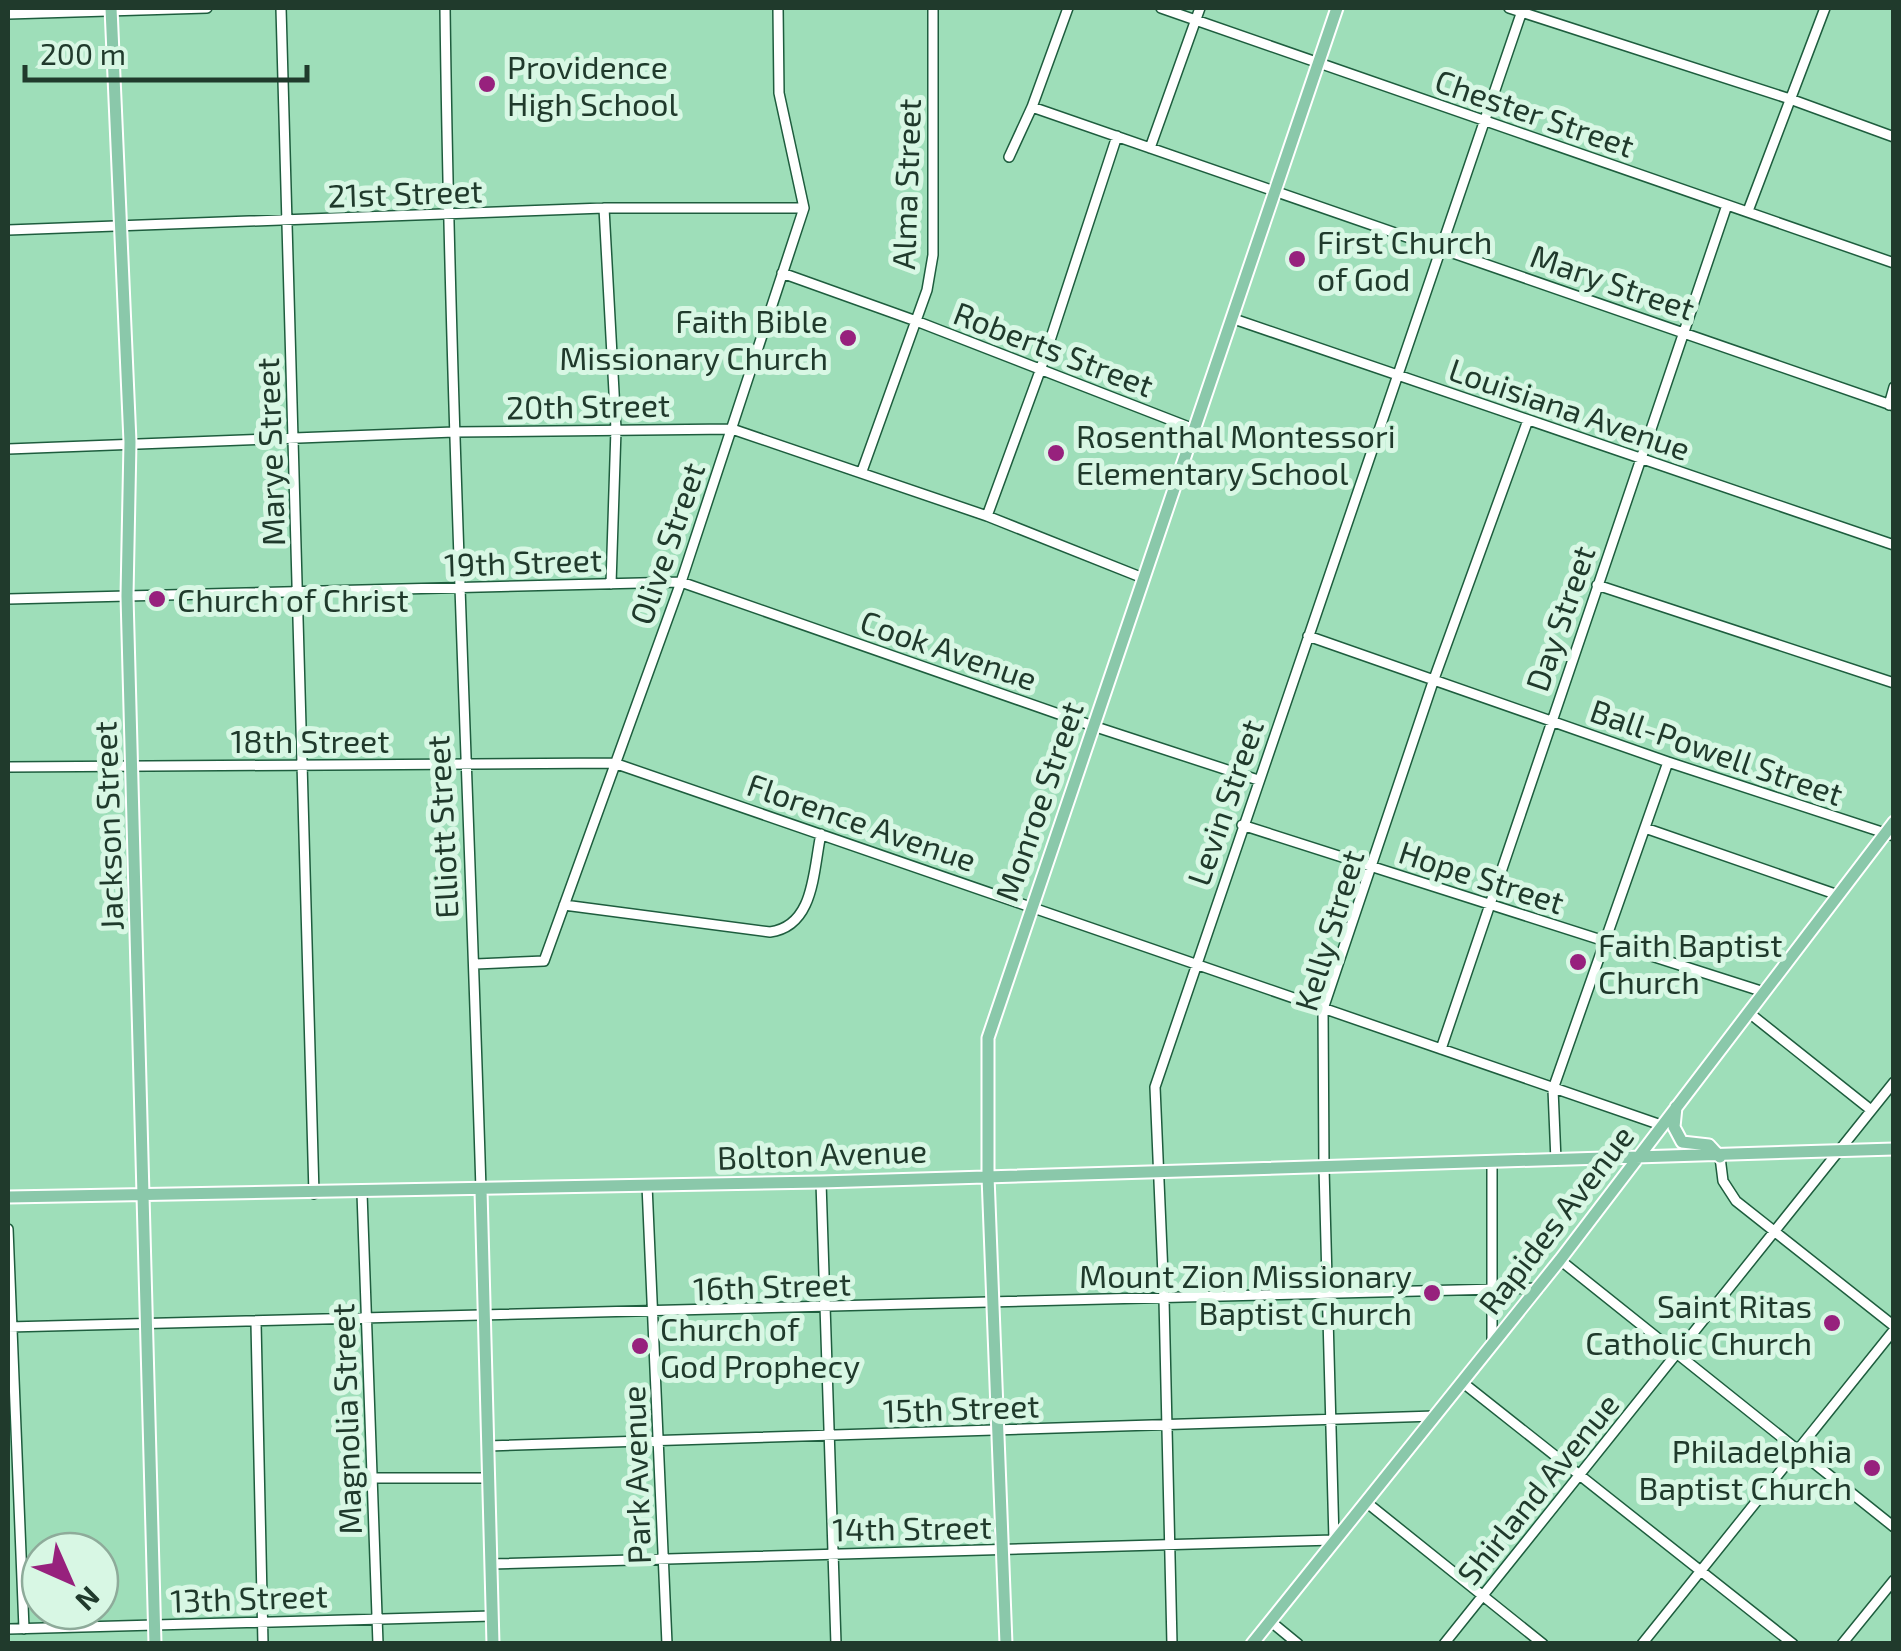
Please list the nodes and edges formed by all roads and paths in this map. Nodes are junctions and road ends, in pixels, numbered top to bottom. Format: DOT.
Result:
graph roads {
  1 [pos="111,8"];
  2 [pos="207,8"];
  3 [pos="282,8"];
  4 [pos="445,8"];
  5 [pos="778,8"];
  6 [pos="933,8"];
  7 [pos="1068,8"];
  8 [pos="1160,8"];
  9 [pos="1200,8"];
  10 [pos="1337,8"];
  11 [pos="1509,8"];
  12 [pos="1825,8"];
  13 [pos="1523,10"];
  14 [pos="8,14"];
  15 [pos="1196,20"];
  16 [pos="1318,62"];
  17 [pos="1790,99"];
  18 [pos="1032,107"];
  19 [pos="1484,120"];
  20 [pos="1117,136"];
  21 [pos="1894,138"];
  22 [pos="1150,148"];
  23 [pos="1009,158"];
  24 [pos="1274,190"];
  25 [pos="1727,205"];
  26 [pos="604,208"];
  27 [pos="804,208"];
  28 [pos="1748,211"];
  29 [pos="448,216"];
  30 [pos="287,222"];
  31 [pos="120,224"];
  32 [pos="8,230"];
  33 [pos="1441,248"];
  34 [pos="1894,263"];
  35 [pos="782,273"];
  36 [pos="1231,318"];
  37 [pos="916,320"];
  38 [pos="1684,332"];
  39 [pos="1040,371"];
  40 [pos="1397,375"];
  41 [pos="1894,387"];
  42 [pos="1891,406"];
  43 [pos="1528,420"];
  44 [pos="732,428"];
  45 [pos="616,429"];
  46 [pos="1194,429"];
  47 [pos="454,432"];
  48 [pos="294,438"];
  49 [pos="130,442"];
  50 [pos="8,449"];
  51 [pos="1640,458"];
  52 [pos="862,470"];
  53 [pos="987,516"];
  54 [pos="1894,545"];
  55 [pos="1143,578"];
  56 [pos="681,582"];
  57 [pos="611,584"];
  58 [pos="1597,585"];
  59 [pos="459,588"];
  60 [pos="299,592"];
  61 [pos="127,596"];
  62 [pos="8,600"];
  63 [pos="1308,636"];
  64 [pos="1434,679"];
  65 [pos="1894,683"];
  66 [pos="1551,719"];
  67 [pos="1093,726"];
  68 [pos="1668,762"];
  69 [pos="614,763"];
  70 [pos="464,764"];
  71 [pos="302,765"];
  72 [pos="132,766"];
  73 [pos="8,767"];
  74 [pos="1258,780"];
  75 [pos="1894,822"];
  76 [pos="1242,825"];
  77 [pos="1645,828"];
  78 [pos="821,834"];
  79 [pos="1889,835"];
  80 [pos="1372,867"];
  81 [pos="1838,895"];
  82 [pos="564,905"];
  83 [pos="1487,905"];
  84 [pos="1032,906"];
  85 [pos="1604,942"];
  86 [pos="1196,962"];
  87 [pos="476,964"];
  88 [pos="1764,992"];
  89 [pos="1323,1009"];
  90 [pos="1748,1012"];
  91 [pos="1440,1049"];
  92 [pos="1894,1082"];
  93 [pos="1553,1089"];
  94 [pos="1676,1106"];
  95 [pos="1871,1110"];
  96 [pos="1662,1125"];
  97 [pos="1894,1150"];
  98 [pos="1838,1152"];
  99 [pos="1638,1156"];
  100 [pos="1720,1157"];
  101 [pos="1556,1161"];
  102 [pos="1492,1162"];
  103 [pos="1324,1168"];
  104 [pos="1160,1173"];
  105 [pos="988,1176"];
  106 [pos="820,1182"];
  107 [pos="648,1185"];
  108 [pos="481,1190"];
  109 [pos="362,1193"];
  110 [pos="314,1194"];
  111 [pos="145,1196"];
  112 [pos="8,1198"];
  113 [pos="8,1230"];
  114 [pos="1774,1232"];
  115 [pos="1560,1260"];
  116 [pos="1538,1288"];
  117 [pos="1493,1290"];
  118 [pos="1328,1295"];
  119 [pos="1164,1299"];
  120 [pos="994,1304"];
  121 [pos="823,1308"];
  122 [pos="653,1313"];
  123 [pos="484,1318"];
  124 [pos="366,1320"];
  125 [pos="256,1323"];
  126 [pos="148,1326"];
  127 [pos="9,1328"];
  128 [pos="1894,1328"];
  129 [pos="1492,1345"];
  130 [pos="1676,1353"];
  131 [pos="1462,1382"];
  132 [pos="1435,1416"];
  133 [pos="1332,1420"];
  134 [pos="1165,1426"];
  135 [pos="997,1431"];
  136 [pos="829,1436"];
  137 [pos="660,1441"];
  138 [pos="488,1446"];
  139 [pos="1797,1450"];
  140 [pos="1579,1475"];
  141 [pos="372,1478"];
  142 [pos="487,1478"];
  143 [pos="1366,1502"];
  144 [pos="1894,1527"];
  145 [pos="1334,1540"];
  146 [pos="1168,1546"];
  147 [pos="20,1548"];
  148 [pos="1002,1550"];
  149 [pos="834,1554"];
  150 [pos="662,1558"];
  151 [pos="491,1564"];
  152 [pos="1700,1571"];
  153 [pos="1894,1580"];
  154 [pos="1482,1595"];
  155 [pos="492,1616"];
  156 [pos="377,1618"];
  157 [pos="262,1621"];
  158 [pos="1270,1621"];
  159 [pos="154,1625"];
  160 [pos="120,1626"];
  161 [pos="154,1644"];
  162 [pos="263,1644"];
  163 [pos="378,1644"];
  164 [pos="493,1644"];
  165 [pos="667,1644"];
  166 [pos="836,1644"];
  167 [pos="1006,1644"];
  168 [pos="1172,1644"];
  169 [pos="1252,1644"];
  170 [pos="1298,1644"];
  171 [pos="1444,1644"];
  172 [pos="1542,1644"];
  173 [pos="1642,1644"];
  174 [pos="1793,1644"];
  175 [pos="1842,1644"];
  1 -- 2 [label="street"];
  1 -- 14 [label="street"];
  1 -- 31 [label="main road, Jackson Street"];
  3 -- 30 [label="street, Marye Street"];
  4 -- 29 [label="street, Elliott Street"];
  5 -- 27 [label="street"];
  6 -- 37 [label="street, Alma Street"];
  7 -- 18 [label="street"];
  8 -- 15 [label="street, Chester Street"];
  9 -- 15 [label="street"];
  10 -- 16 [label="main road, Monroe Street"];
  11 -- 13 [label="street"];
  12 -- 17 [label="street"];
  13 -- 17 [label="street"];
  13 -- 19 [label="street, Levin Street"];
  15 -- 16 [label="street, Chester Street"];
  15 -- 22 [label="street"];
  16 -- 19 [label="street, Chester Street"];
  16 -- 24 [label="main road, Monroe Street"];
  17 -- 21 [label="street"];
  17 -- 28 [label="street"];
  18 -- 20 [label="street, Mary Street"];
  18 -- 23 [label="street"];
  19 -- 25 [label="street, Chester Street"];
  19 -- 33 [label="street, Levin Street"];
  20 -- 22 [label="street, Mary Street"];
  20 -- 39 [label="street"];
  22 -- 24 [label="street, Mary Street"];
  24 -- 33 [label="street, Mary Street"];
  24 -- 36 [label="main road, Monroe Street"];
  25 -- 28 [label="street, Chester Street"];
  25 -- 38 [label="street, Day Street"];
  26 -- 27 [label="street, 21st Street"];
  26 -- 29 [label="street, 21st Street"];
  26 -- 45 [label="street"];
  27 -- 35 [label="street, Olive Street"];
  28 -- 34 [label="street, Chester Street"];
  29 -- 30 [label="street, 21st Street"];
  29 -- 47 [label="street, Elliott Street"];
  30 -- 31 [label="street, 21st Street"];
  30 -- 48 [label="street, Marye Street"];
  31 -- 32 [label="street, 21st Street"];
  31 -- 49 [label="main road, Jackson Street"];
  33 -- 38 [label="street, Mary Street"];
  33 -- 40 [label="street, Levin Street"];
  35 -- 37 [label="street, Roberts Street"];
  35 -- 44 [label="street, Olive Street"];
  36 -- 40 [label="street, Louisiana Avenue"];
  36 -- 46 [label="main road, Monroe Street"];
  37 -- 39 [label="street, Roberts Street"];
  37 -- 52 [label="street, Alma Street"];
  38 -- 42 [label="street, Mary Street"];
  38 -- 51 [label="street, Day Street"];
  39 -- 46 [label="street, Roberts Street"];
  39 -- 53 [label="street"];
  40 -- 43 [label="street, Louisiana Avenue"];
  40 -- 63 [label="street, Levin Street"];
  41 -- 42 [label="street"];
  43 -- 51 [label="street, Louisiana Avenue"];
  43 -- 64 [label="street, Kelly Street"];
  44 -- 45 [label="street, 20th Street"];
  44 -- 52 [label="street, 20th Street"];
  44 -- 56 [label="street, Olive Street"];
  45 -- 47 [label="street, 20th Street"];
  45 -- 57 [label="street"];
  46 -- 55 [label="main road, Monroe Street"];
  47 -- 48 [label="street, 20th Street"];
  47 -- 59 [label="street, Elliott Street"];
  48 -- 49 [label="street, 20th Street"];
  48 -- 60 [label="street, Marye Street"];
  49 -- 50 [label="street, 20th Street"];
  49 -- 61 [label="main road, Jackson Street"];
  51 -- 54 [label="street, Louisiana Avenue"];
  51 -- 58 [label="street, Day Street"];
  52 -- 53 [label="street, 20th Street"];
  53 -- 55 [label="street, 20th Street"];
  55 -- 67 [label="main road, Monroe Street"];
  56 -- 57 [label="street, 19th Street"];
  56 -- 67 [label="street, Cook Avenue"];
  56 -- 69 [label="street, Olive Street"];
  57 -- 59 [label="street, 19th Street"];
  58 -- 65 [label="street"];
  58 -- 66 [label="street, Day Street"];
  59 -- 60 [label="street, 19th Street"];
  59 -- 70 [label="street, Elliott Street"];
  60 -- 61 [label="street, 19th Street"];
  60 -- 71 [label="street, Marye Street"];
  61 -- 62 [label="street, 19th Street"];
  61 -- 72 [label="main road, Jackson Street"];
  63 -- 64 [label="street, Ball-Powell Street"];
  63 -- 74 [label="street, Levin Street"];
  64 -- 66 [label="street, Ball-Powell Street"];
  64 -- 80 [label="street, Kelly Street"];
  66 -- 68 [label="street, Ball-Powell Street"];
  66 -- 83 [label="street, Day Street"];
  67 -- 74 [label="street, Cook Avenue"];
  67 -- 84 [label="main road, Monroe Street"];
  68 -- 77 [label="street"];
  68 -- 79 [label="street, Ball-Powell Street"];
  69 -- 70 [label="street, 18th Street"];
  69 -- 78 [label="street, Florence Avenue"];
  69 -- 82 [label="street, Olive Street"];
  70 -- 71 [label="street, 18th Street"];
  70 -- 87 [label="street, Elliott Street"];
  71 -- 72 [label="street, 18th Street"];
  71 -- 110 [label="street, Marye Street"];
  72 -- 73 [label="street, 18th Street"];
  72 -- 111 [label="main road, Jackson Street"];
  74 -- 76 [label="street, Levin Street"];
  75 -- 79 [label="main road, Rapides Avenue"];
  76 -- 80 [label="street, Hope Street"];
  76 -- 86 [label="street, Levin Street"];
  77 -- 81 [label="street"];
  77 -- 85 [label="street"];
  78 -- 82 [label="street"];
  78 -- 84 [label="street, Florence Avenue"];
  79 -- 81 [label="main road, Rapides Avenue"];
  80 -- 83 [label="street, Hope Street"];
  80 -- 89 [label="street, Kelly Street"];
  81 -- 88 [label="main road, Rapides Avenue"];
  82 -- 87 [label="street, Olive Street"];
  83 -- 85 [label="street, Hope Street"];
  83 -- 91 [label="street, Day Street"];
  84 -- 86 [label="street, Florence Avenue"];
  84 -- 105 [label="main road, Monroe Street"];
  85 -- 88 [label="street, Hope Street"];
  85 -- 93 [label="street"];
  86 -- 89 [label="street, Florence Avenue"];
  86 -- 104 [label="street, Levin Street"];
  87 -- 108 [label="street, Elliott Street"];
  88 -- 90 [label="main road, Rapides Avenue"];
  89 -- 91 [label="street, Florence Avenue"];
  89 -- 103 [label="street, Kelly Street"];
  90 -- 94 [label="main road, Rapides Avenue"];
  90 -- 95 [label="street"];
  91 -- 93 [label="street, Florence Avenue"];
  92 -- 95 [label="street, Shirland Avenue"];
  93 -- 96 [label="street, Florence Avenue"];
  93 -- 101 [label="street"];
  94 -- 96 [label="main road, Rapides Avenue"];
  94 -- 100 [label="main road"];
  95 -- 98 [label="street, Shirland Avenue"];
  96 -- 99 [label="main road, Rapides Avenue"];
  97 -- 98 [label="main road, Bolton Avenue"];
  98 -- 100 [label="main road, Bolton Avenue"];
  98 -- 114 [label="street, Shirland Avenue"];
  99 -- 100 [label="main road, Bolton Avenue"];
  99 -- 101 [label="main road, Bolton Avenue"];
  99 -- 115 [label="main road, Rapides Avenue"];
  100 -- 114 [label="street"];
  101 -- 102 [label="main road, Bolton Avenue"];
  102 -- 103 [label="main road, Bolton Avenue"];
  102 -- 117 [label="street"];
  103 -- 104 [label="main road, Bolton Avenue"];
  103 -- 118 [label="street, Kelly Street"];
  104 -- 105 [label="main road, Bolton Avenue"];
  104 -- 119 [label="street, Levin Street"];
  105 -- 106 [label="main road, Bolton Avenue"];
  105 -- 120 [label="main road, Monroe Street"];
  106 -- 107 [label="main road, Bolton Avenue"];
  106 -- 121 [label="street"];
  107 -- 108 [label="main road, Bolton Avenue"];
  107 -- 122 [label="street, Park Avenue"];
  108 -- 109 [label="main road, Bolton Avenue"];
  108 -- 123 [label="main road, Elliott Street"];
  109 -- 110 [label="main road, Bolton Avenue"];
  109 -- 124 [label="street, Magnolia Street"];
  110 -- 111 [label="main road, Bolton Avenue"];
  111 -- 112 [label="main road, Bolton Avenue"];
  111 -- 126 [label="main road, Jackson Street"];
  113 -- 127 [label="street"];
  114 -- 128 [label="street"];
  114 -- 130 [label="street, Shirland Avenue"];
  115 -- 116 [label="main road, Rapides Avenue"];
  115 -- 130 [label="street"];
  116 -- 117 [label="street, 16th Street"];
  116 -- 129 [label="main road, Rapides Avenue"];
  117 -- 118 [label="street, 16th Street"];
  117 -- 129 [label="street"];
  118 -- 119 [label="street, 16th Street"];
  118 -- 133 [label="street, Kelly Street"];
  119 -- 120 [label="street, 16th Street"];
  119 -- 134 [label="street, Levin Street"];
  120 -- 121 [label="street, 16th Street"];
  120 -- 135 [label="main road, Monroe Street"];
  121 -- 122 [label="street, 16th Street"];
  121 -- 136 [label="street"];
  122 -- 123 [label="street, 16th Street"];
  122 -- 137 [label="street, Park Avenue"];
  123 -- 124 [label="street, 16th Street"];
  123 -- 138 [label="main road, Elliott Street"];
  124 -- 125 [label="street, 16th Street"];
  124 -- 141 [label="street, Magnolia Street"];
  125 -- 126 [label="street, 16th Street"];
  125 -- 157 [label="street"];
  126 -- 127 [label="street, 16th Street"];
  126 -- 159 [label="main road, Jackson Street"];
  127 -- 147 [label="street"];
  128 -- 139 [label="street"];
  129 -- 131 [label="main road, Rapides Avenue"];
  130 -- 139 [label="street"];
  130 -- 140 [label="street, Shirland Avenue"];
  131 -- 132 [label="main road, Rapides Avenue"];
  131 -- 140 [label="street"];
  132 -- 133 [label="street, 15th Street"];
  132 -- 143 [label="main road, Rapides Avenue"];
  133 -- 134 [label="street, 15th Street"];
  133 -- 145 [label="street, Kelly Street"];
  134 -- 135 [label="street, 15th Street"];
  134 -- 146 [label="street, Levin Street"];
  135 -- 136 [label="street, 15th Street"];
  135 -- 148 [label="main road, Monroe Street"];
  136 -- 137 [label="street, 15th Street"];
  136 -- 149 [label="street"];
  137 -- 138 [label="street, 15th Street"];
  137 -- 150 [label="street, Park Avenue"];
  138 -- 142 [label="main road, Elliott Street"];
  139 -- 144 [label="street"];
  139 -- 152 [label="street"];
  140 -- 152 [label="street"];
  140 -- 154 [label="street, Shirland Avenue"];
  141 -- 142 [label="street"];
  141 -- 156 [label="street, Magnolia Street"];
  142 -- 151 [label="main road, Elliott Street"];
  143 -- 145 [label="main road, Rapides Avenue"];
  143 -- 154 [label="street"];
  145 -- 146 [label="street, 14th Street"];
  145 -- 158 [label="main road, Rapides Avenue"];
  146 -- 148 [label="street, 14th Street"];
  146 -- 168 [label="street, Levin Street"];
  148 -- 149 [label="street, 14th Street"];
  148 -- 167 [label="main road, Monroe Street"];
  149 -- 150 [label="street, 14th Street"];
  149 -- 166 [label="street"];
  150 -- 151 [label="street, 14th Street"];
  150 -- 165 [label="street, Park Avenue"];
  151 -- 155 [label="main road, Elliott Street"];
  152 -- 173 [label="street"];
  152 -- 174 [label="street"];
  153 -- 175 [label="street"];
  154 -- 171 [label="street, Shirland Avenue"];
  154 -- 172 [label="street"];
  155 -- 156 [label="street, 13th Street"];
  155 -- 164 [label="main road, Elliott Street"];
  156 -- 157 [label="street, 13th Street"];
  156 -- 163 [label="street, Magnolia Street"];
  157 -- 159 [label="street, 13th Street"];
  157 -- 162 [label="street"];
  158 -- 169 [label="main road, Rapides Avenue"];
  158 -- 170 [label="street"];
  159 -- 160 [label="street, 13th Street"];
  159 -- 161 [label="main road, Jackson Street"];
}
